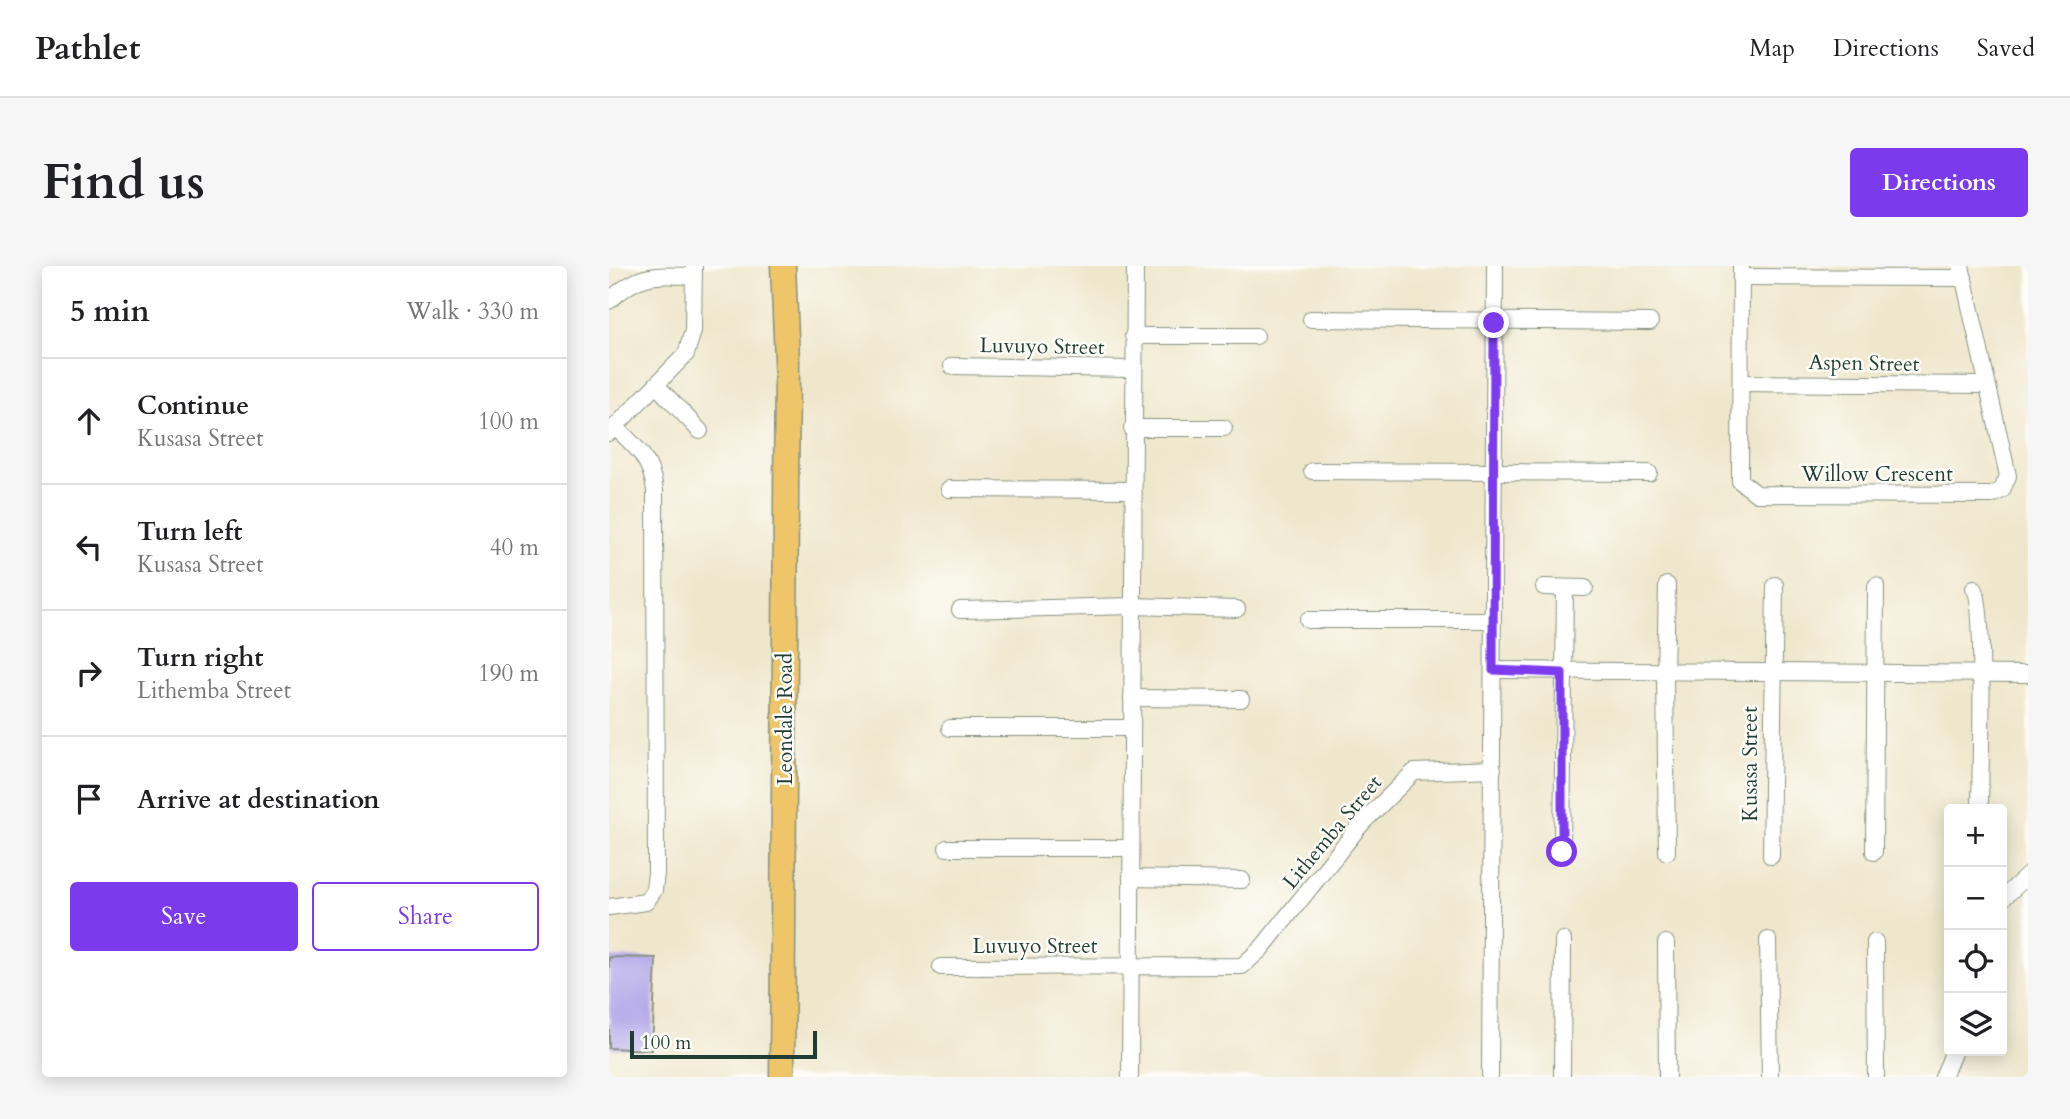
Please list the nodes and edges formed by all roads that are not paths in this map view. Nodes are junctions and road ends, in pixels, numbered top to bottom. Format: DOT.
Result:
graph roads {
  1 [pos="783,266"];
  2 [pos="795,266"];
  3 [pos="1135,266"];
  4 [pos="1495,266"];
  5 [pos="694,271"];
  6 [pos="1741,271"];
  7 [pos="1963,272"];
  8 [pos="609,301"];
  9 [pos="1311,319"];
  10 [pos="1650,322"];
  11 [pos="1494,323"];
  12 [pos="1133,336"];
  13 [pos="1256,336"];
  14 [pos="787,360"];
  15 [pos="951,366"];
  16 [pos="1132,369"];
  17 [pos="1741,383"];
  18 [pos="1987,385"];
  19 [pos="657,386"];
  20 [pos="1132,428"];
  21 [pos="1224,428"];
  22 [pos="612,430"];
  23 [pos="700,431"];
  24 [pos="1312,471"];
  25 [pos="1492,472"];
  26 [pos="1649,473"];
  27 [pos="949,489"];
  28 [pos="1131,490"];
  29 [pos="1667,585"];
  30 [pos="1775,585"];
  31 [pos="1876,586"];
  32 [pos="1544,587"];
  33 [pos="1565,588"];
  34 [pos="1585,588"];
  35 [pos="1974,588"];
  36 [pos="1133,606"];
  37 [pos="1237,609"];
  38 [pos="960,610"];
  39 [pos="1308,620"];
  40 [pos="1492,620"];
  41 [pos="1493,670"];
  42 [pos="1771,672"];
  43 [pos="1562,673"];
  44 [pos="1875,673"];
  45 [pos="1980,673"];
  46 [pos="1665,674"];
  47 [pos="2028,674"];
  48 [pos="1132,698"];
  49 [pos="1241,699"];
  50 [pos="950,728"];
  51 [pos="1132,728"];
  52 [pos="1493,769"];
  53 [pos="1980,804"];
  54 [pos="947,848"];
  55 [pos="1131,848"];
  56 [pos="1562,852"];
  57 [pos="1668,852"];
  58 [pos="1874,852"];
  59 [pos="1771,856"];
  60 [pos="2028,875"];
  61 [pos="1131,878"];
  62 [pos="1242,880"];
  63 [pos="2007,895"];
  64 [pos="609,906"];
  65 [pos="1563,940"];
  66 [pos="1768,940"];
  67 [pos="1875,942"];
  68 [pos="1666,943"];
  69 [pos="1261,949"];
  70 [pos="941,967"];
  71 [pos="1129,968"];
  72 [pos="1952,1056"];
  73 [pos="783,1075"];
  74 [pos="1130,1077"];
  75 [pos="1490,1077"];
  76 [pos="1562,1077"];
  77 [pos="1667,1077"];
  78 [pos="1770,1077"];
  79 [pos="1875,1077"];
  80 [pos="1944,1077"];
  1 -- 14 [label="main road, Leondale Road"];
  2 -- 14 [label="main road, Leondale Road"];
  3 -- 12 [label="street, Luvuyo Street"];
  4 -- 11 [label="street"];
  5 -- 8 [label="street"];
  5 -- 19 [label="street"];
  6 -- 7 [label="street"];
  6 -- 17 [label="street, Willow Crescent"];
  7 -- 18 [label="street, Willow Crescent"];
  9 -- 11 [label="street"];
  10 -- 11 [label="street"];
  11 -- 25 [label="street"];
  12 -- 13 [label="street"];
  12 -- 16 [label="street, Luvuyo Street"];
  14 -- 73 [label="main road, Leondale Road"];
  15 -- 16 [label="street, Luvuyo Street"];
  16 -- 20 [label="street, Luvuyo Street"];
  17 -- 18 [label="street, Aspen Street"];
  17 -- 18 [label="street, Willow Crescent"];
  19 -- 22 [label="street"];
  19 -- 23 [label="street"];
  20 -- 21 [label="street"];
  20 -- 28 [label="street, Luvuyo Street"];
  22 -- 64 [label="street"];
  24 -- 25 [label="street"];
  25 -- 26 [label="street"];
  25 -- 40 [label="street"];
  27 -- 28 [label="street"];
  28 -- 36 [label="street, Luvuyo Street"];
  29 -- 46 [label="street"];
  30 -- 42 [label="street, Kusasa Street"];
  31 -- 44 [label="street"];
  32 -- 33 [label="street"];
  33 -- 34 [label="street"];
  33 -- 43 [label="street"];
  35 -- 45 [label="street"];
  36 -- 37 [label="street"];
  36 -- 38 [label="street"];
  36 -- 48 [label="street, Luvuyo Street"];
  39 -- 40 [label="street"];
  40 -- 41 [label="street"];
  41 -- 43 [label="street"];
  41 -- 52 [label="street"];
  42 -- 44 [label="street"];
  42 -- 46 [label="street"];
  42 -- 59 [label="street, Kusasa Street"];
  43 -- 46 [label="street"];
  43 -- 56 [label="street"];
  44 -- 45 [label="street"];
  44 -- 58 [label="street"];
  45 -- 47 [label="street"];
  45 -- 53 [label="street"];
  46 -- 57 [label="street"];
  48 -- 49 [label="street"];
  48 -- 51 [label="street, Luvuyo Street"];
  50 -- 51 [label="street"];
  51 -- 55 [label="street, Luvuyo Street"];
  52 -- 69 [label="street, Lithemba Street"];
  52 -- 75 [label="street"];
  54 -- 55 [label="street"];
  55 -- 61 [label="street, Luvuyo Street"];
  60 -- 63 [label="street"];
  61 -- 62 [label="street"];
  61 -- 71 [label="street, Luvuyo Street"];
  65 -- 76 [label="street"];
  66 -- 78 [label="street"];
  67 -- 79 [label="street"];
  68 -- 77 [label="street"];
  69 -- 71 [label="street, Luvuyo Street"];
  70 -- 71 [label="street, Luvuyo Street"];
  71 -- 74 [label="street, Luvuyo Street"];
  72 -- 80 [label="street"];
}
